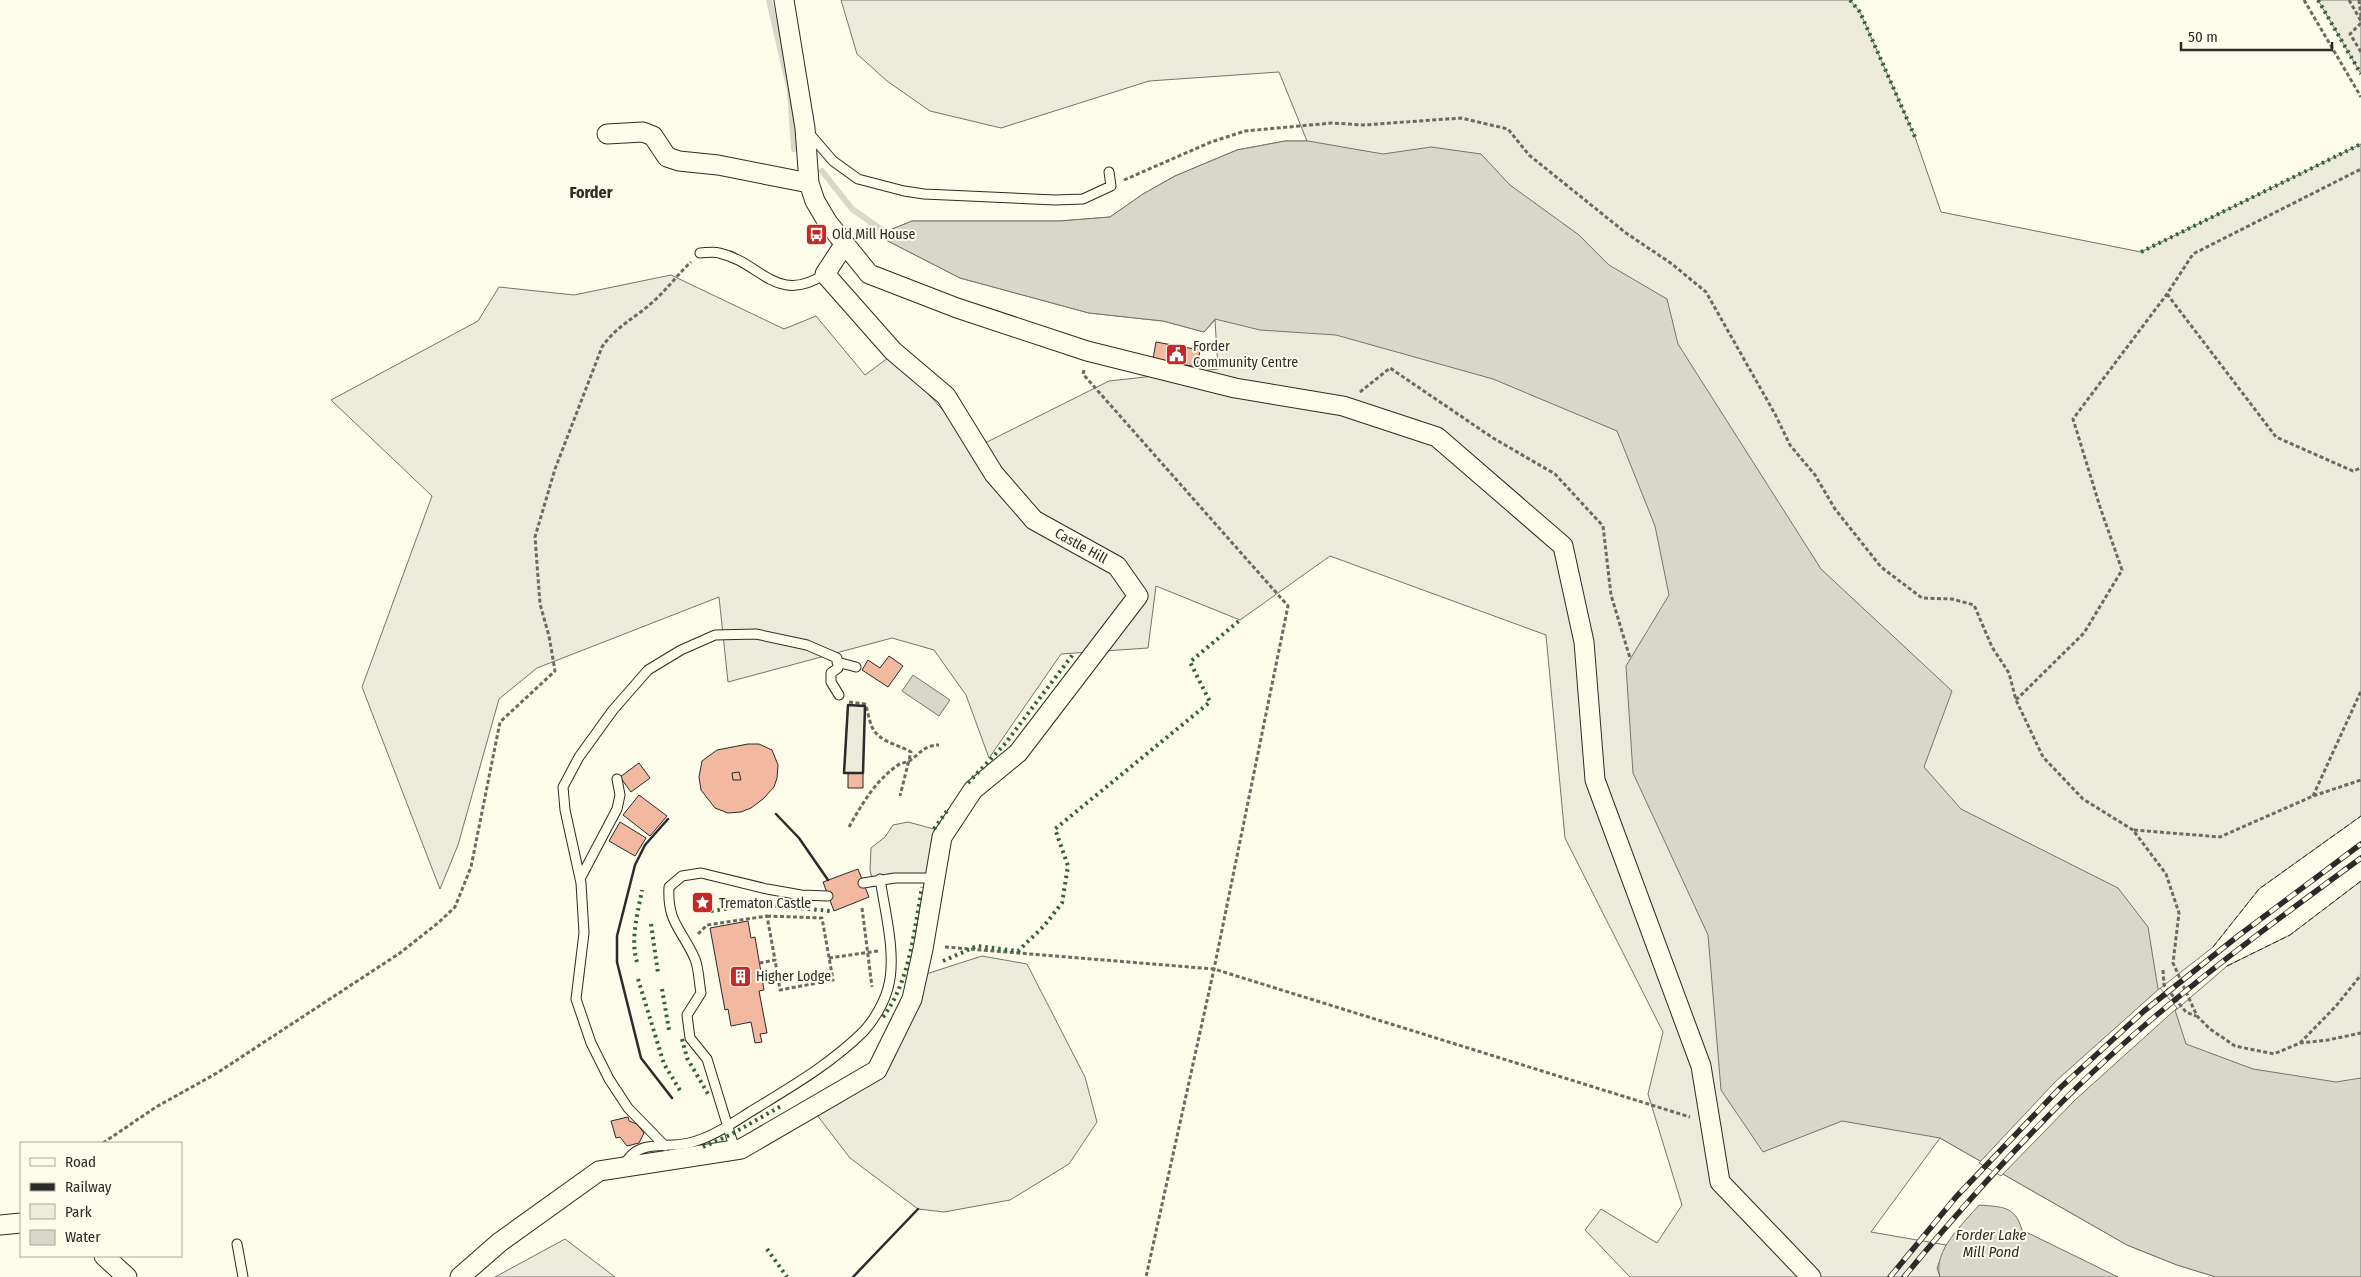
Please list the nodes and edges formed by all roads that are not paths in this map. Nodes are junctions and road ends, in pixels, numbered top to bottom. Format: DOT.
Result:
graph roads {
  1 [pos="784,0"];
  2 [pos="805,128"];
  3 [pos="607,134"];
  4 [pos="1109,172"];
  5 [pos="809,183"];
  6 [pos="844,245"];
  7 [pos="700,253"];
  8 [pos="825,274"];
  9 [pos="837,662"];
  10 [pos="856,667"];
  11 [pos="839,695"];
  12 [pos="617,779"];
  13 [pos="933,878"];
  14 [pos="580,879"];
  15 [pos="880,879"];
  16 [pos="863,884"];
  17 [pos="828,896"];
  18 [pos="727,1126"];
  19 [pos="665,1146"];
  20 [pos="735,1150"];
  21 [pos="622,1167"];
  22 [pos="20,1222"];
  23 [pos="0,1225"];
  24 [pos="237,1244"];
  25 [pos="105,1257"];
  26 [pos="127,1277"];
  27 [pos="244,1277"];
  28 [pos="460,1277"];
  29 [pos="1811,1277"];
  1 -- 2 [label="street"];
  2 -- 4 [label="lane"];
  2 -- 5 [label="street"];
  3 -- 5 [label="street"];
  5 -- 6 [label="street"];
  6 -- 8 [label="street"];
  6 -- 29 [label="street"];
  7 -- 8 [label="lane"];
  8 -- 13 [label="street, Castle Hill"];
  9 -- 10 [label="lane"];
  9 -- 11 [label="lane"];
  9 -- 14 [label="lane"];
  12 -- 14 [label="lane"];
  13 -- 15 [label="lane"];
  13 -- 20 [label="street, Castle Hill"];
  14 -- 19 [label="lane"];
  15 -- 16 [label="lane"];
  15 -- 18 [label="lane"];
  17 -- 18 [label="lane"];
  18 -- 19 [label="lane"];
  18 -- 20 [label="lane"];
  19 -- 21 [label="lane"];
  20 -- 21 [label="street, Castle Hill"];
  21 -- 28 [label="street, Castle Hill"];
  22 -- 23 [label="street"];
  24 -- 27 [label="lane"];
  25 -- 26 [label="street"];
}
